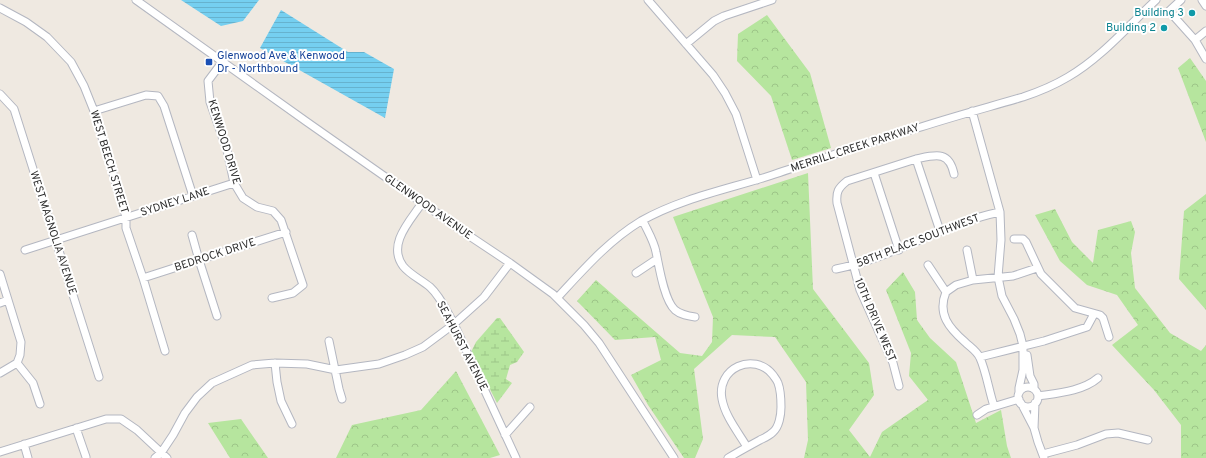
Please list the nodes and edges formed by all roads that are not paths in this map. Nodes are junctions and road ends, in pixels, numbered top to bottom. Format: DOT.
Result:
graph roads {
  1 [pos="136,0"];
  2 [pos="648,0"];
  3 [pos="772,0"];
  4 [pos="1156,0"];
  5 [pos="1180,0"];
  6 [pos="1202,0"];
  7 [pos="1206,6"];
  8 [pos="0,8"];
  9 [pos="1206,32"];
  10 [pos="1195,40"];
  11 [pos="686,44"];
  12 [pos="1206,59"];
  13 [pos="223,61"];
  14 [pos="0,94"];
  15 [pos="94,111"];
  16 [pos="972,111"];
  17 [pos="916,159"];
  18 [pos="874,173"];
  19 [pos="954,174"];
  20 [pos="757,180"];
  21 [pos="234,183"];
  22 [pos="193,196"];
  23 [pos="422,203"];
  24 [pos="1000,212"];
  25 [pos="126,218"];
  26 [pos="643,221"];
  27 [pos="940,231"];
  28 [pos="286,232"];
  29 [pos="192,235"];
  30 [pos="1014,239"];
  31 [pos="56,240"];
  32 [pos="24,250"];
  33 [pos="899,250"];
  34 [pos="967,250"];
  35 [pos="657,259"];
  36 [pos="199,260"];
  37 [pos="510,263"];
  38 [pos="928,265"];
  39 [pos="853,266"];
  40 [pos="1037,268"];
  41 [pos="836,269"];
  42 [pos="636,273"];
  43 [pos="0,274"];
  44 [pos="998,277"];
  45 [pos="143,278"];
  46 [pos="973,280"];
  47 [pos="946,292"];
  48 [pos="272,298"];
  49 [pos="557,298"];
  50 [pos="8,300"];
  51 [pos="0,303"];
  52 [pos="1094,314"];
  53 [pos="217,316"];
  54 [pos="695,317"];
  55 [pos="454,324"];
  56 [pos="1109,337"];
  57 [pos="329,341"];
  58 [pos="1023,346"];
  59 [pos="165,351"];
  60 [pos="980,358"];
  61 [pos="275,363"];
  62 [pos="17,364"];
  63 [pos="336,370"];
  64 [pos="0,373"];
  65 [pos="99,377"];
  66 [pos="1098,378"];
  67 [pos="899,386"];
  68 [pos="1034,389"];
  69 [pos="1020,398"];
  70 [pos="342,399"];
  71 [pos="1037,400"];
  72 [pos="40,404"];
  73 [pos="994,406"];
  74 [pos="530,407"];
  75 [pos="977,415"];
  76 [pos="292,424"];
  77 [pos="76,428"];
  78 [pos="1034,428"];
  79 [pos="505,435"];
  80 [pos="1148,440"];
  81 [pos="24,444"];
  82 [pos="747,447"];
  83 [pos="0,452"];
  84 [pos="161,453"];
  85 [pos="1044,456"];
  86 [pos="86,457"];
  87 [pos="28,458"];
  88 [pos="155,458"];
  89 [pos="167,458"];
  90 [pos="516,458"];
  91 [pos="674,458"];
  92 [pos="728,458"];
  1 -- 13 [label="street, GLENWOOD AVENUE"];
  2 -- 11 [label="street"];
  3 -- 11 [label="street"];
  4 -- 16 [label="street, MERRILL CREEK PARKWAY"];
  5 -- 10 [label="street"];
  6 -- 7 [label="street"];
  8 -- 15 [label="street, WEST BEECH STREET"];
  9 -- 10 [label="street"];
  10 -- 12 [label="street"];
  11 -- 20 [label="street"];
  13 -- 21 [label="street, KENWOOD DRIVE"];
  13 -- 23 [label="street, GLENWOOD AVENUE"];
  14 -- 31 [label="street, WEST MAGNOLIA AVENUE"];
  15 -- 22 [label="street"];
  15 -- 25 [label="street, WEST BEECH STREET"];
  16 -- 20 [label="street, MERRILL CREEK PARKWAY"];
  16 -- 24 [label="street"];
  17 -- 18 [label="street"];
  17 -- 19 [label="street"];
  17 -- 27 [label="street"];
  18 -- 33 [label="street"];
  18 -- 39 [label="street, 10TH DRIVE WEST"];
  20 -- 26 [label="street, MERRILL CREEK PARKWAY"];
  21 -- 22 [label="street, SYDNEY LANE"];
  21 -- 28 [label="street, KENWOOD DRIVE"];
  22 -- 25 [label="street, SYDNEY LANE"];
  23 -- 37 [label="street, GLENWOOD AVENUE"];
  23 -- 55 [label="street, SEAHURST AVENUE"];
  24 -- 27 [label="street, 58TH PLACE SOUTHWEST"];
  24 -- 44 [label="street"];
  25 -- 31 [label="street, SYDNEY LANE"];
  25 -- 45 [label="street, WEST BEECH STREET"];
  26 -- 35 [label="street"];
  26 -- 49 [label="street, MERRILL CREEK PARKWAY"];
  27 -- 33 [label="street, 58TH PLACE SOUTHWEST"];
  28 -- 36 [label="street, BEDROCK DRIVE"];
  28 -- 48 [label="street, KENWOOD DRIVE"];
  29 -- 36 [label="street"];
  30 -- 40 [label="street"];
  31 -- 32 [label="street, SYDNEY LANE"];
  31 -- 65 [label="street, WEST MAGNOLIA AVENUE"];
  33 -- 39 [label="street, 58TH PLACE SOUTHWEST"];
  34 -- 46 [label="street"];
  35 -- 42 [label="street"];
  35 -- 54 [label="street"];
  36 -- 45 [label="street, BEDROCK DRIVE"];
  36 -- 53 [label="street"];
  37 -- 49 [label="street, GLENWOOD AVENUE"];
  37 -- 55 [label="street"];
  38 -- 47 [label="street"];
  39 -- 41 [label="street, 58TH PLACE SOUTHWEST"];
  39 -- 67 [label="street, 10TH DRIVE WEST"];
  40 -- 44 [label="street"];
  40 -- 52 [label="street"];
  43 -- 50 [label="street"];
  44 -- 46 [label="street"];
  44 -- 58 [label="street"];
  45 -- 59 [label="street, WEST BEECH STREET"];
  46 -- 47 [label="street"];
  47 -- 60 [label="street"];
  49 -- 91 [label="street, GLENWOOD AVENUE"];
  50 -- 51 [label="street"];
  50 -- 62 [label="street"];
  52 -- 56 [label="street"];
  52 -- 58 [label="street"];
  55 -- 63 [label="street"];
  55 -- 79 [label="street, SEAHURST AVENUE"];
  57 -- 63 [label="street"];
  58 -- 60 [label="street"];
  58 -- 68 [label="street"];
  58 -- 69 [label="street"];
  60 -- 73 [label="street"];
  61 -- 63 [label="street"];
  61 -- 76 [label="street"];
  61 -- 84 [label="street"];
  62 -- 64 [label="street"];
  62 -- 72 [label="street"];
  63 -- 70 [label="street"];
  66 -- 71 [label="street"];
  68 -- 69 [label="street"];
  68 -- 71 [label="street"];
  69 -- 71 [label="street"];
  69 -- 73 [label="street"];
  69 -- 78 [label="street"];
  71 -- 78 [label="street"];
  73 -- 75 [label="street"];
  74 -- 79 [label="street"];
  77 -- 81 [label="street"];
  77 -- 84 [label="street"];
  77 -- 86 [label="street"];
  78 -- 85 [label="street"];
  79 -- 90 [label="street, SEAHURST AVENUE"];
  80 -- 85 [label="street"];
  81 -- 83 [label="street"];
  81 -- 87 [label="street"];
  82 -- 82 [label="street"];
  82 -- 92 [label="street"];
  84 -- 88 [label="street"];
  84 -- 89 [label="street"];
}
